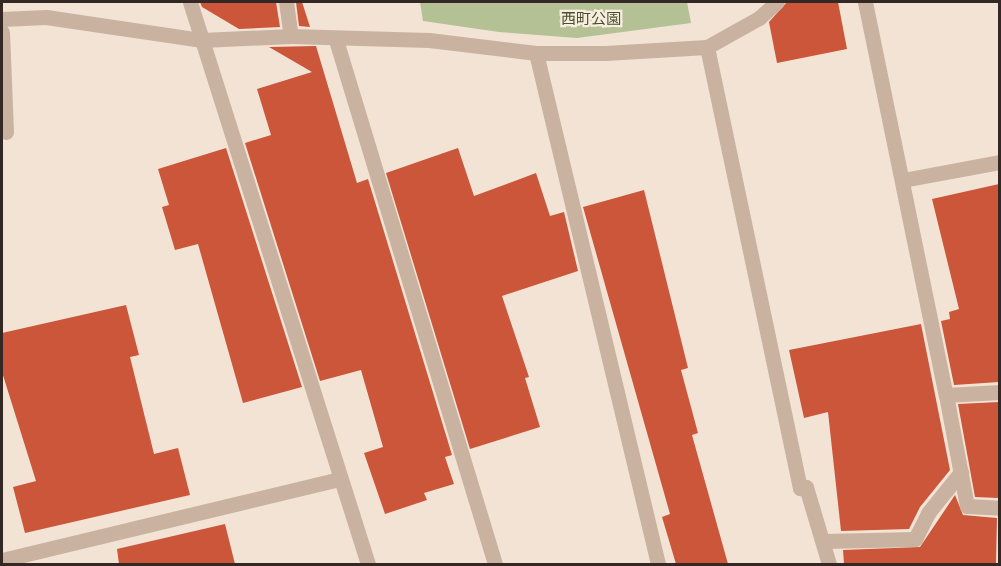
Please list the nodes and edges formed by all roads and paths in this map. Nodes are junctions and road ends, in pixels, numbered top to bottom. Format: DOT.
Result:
graph roads {
  1 [pos="190,2"];
  2 [pos="286,2"];
  3 [pos="777,2"];
  4 [pos="866,2"];
  5 [pos="2,19"];
  6 [pos="2,32"];
  7 [pos="291,36"];
  8 [pos="202,40"];
  9 [pos="336,40"];
  10 [pos="707,47"];
  11 [pos="536,53"];
  12 [pos="6,132"];
  13 [pos="999,162"];
  14 [pos="903,180"];
  15 [pos="999,392"];
  16 [pos="946,395"];
  17 [pos="961,472"];
  18 [pos="340,479"];
  19 [pos="999,508"];
  20 [pos="824,541"];
  21 [pos="2,560"];
  22 [pos="368,564"];
  23 [pos="495,564"];
  24 [pos="658,564"];
  25 [pos="829,564"];
  1 -- 8 [label="street"];
  2 -- 7 [label="street"];
  3 -- 10 [label="street"];
  4 -- 14 [label="street"];
  5 -- 8 [label="street"];
  6 -- 12 [label="street"];
  7 -- 8 [label="street"];
  7 -- 9 [label="street"];
  8 -- 18 [label="street"];
  9 -- 11 [label="street"];
  9 -- 23 [label="street"];
  10 -- 11 [label="street"];
  10 -- 20 [label="street"];
  11 -- 24 [label="street"];
  13 -- 14 [label="street"];
  14 -- 16 [label="street"];
  15 -- 16 [label="street"];
  16 -- 17 [label="street"];
  17 -- 19 [label="street"];
  17 -- 20 [label="street"];
  18 -- 21 [label="street"];
  18 -- 22 [label="street"];
  20 -- 25 [label="street"];
}
